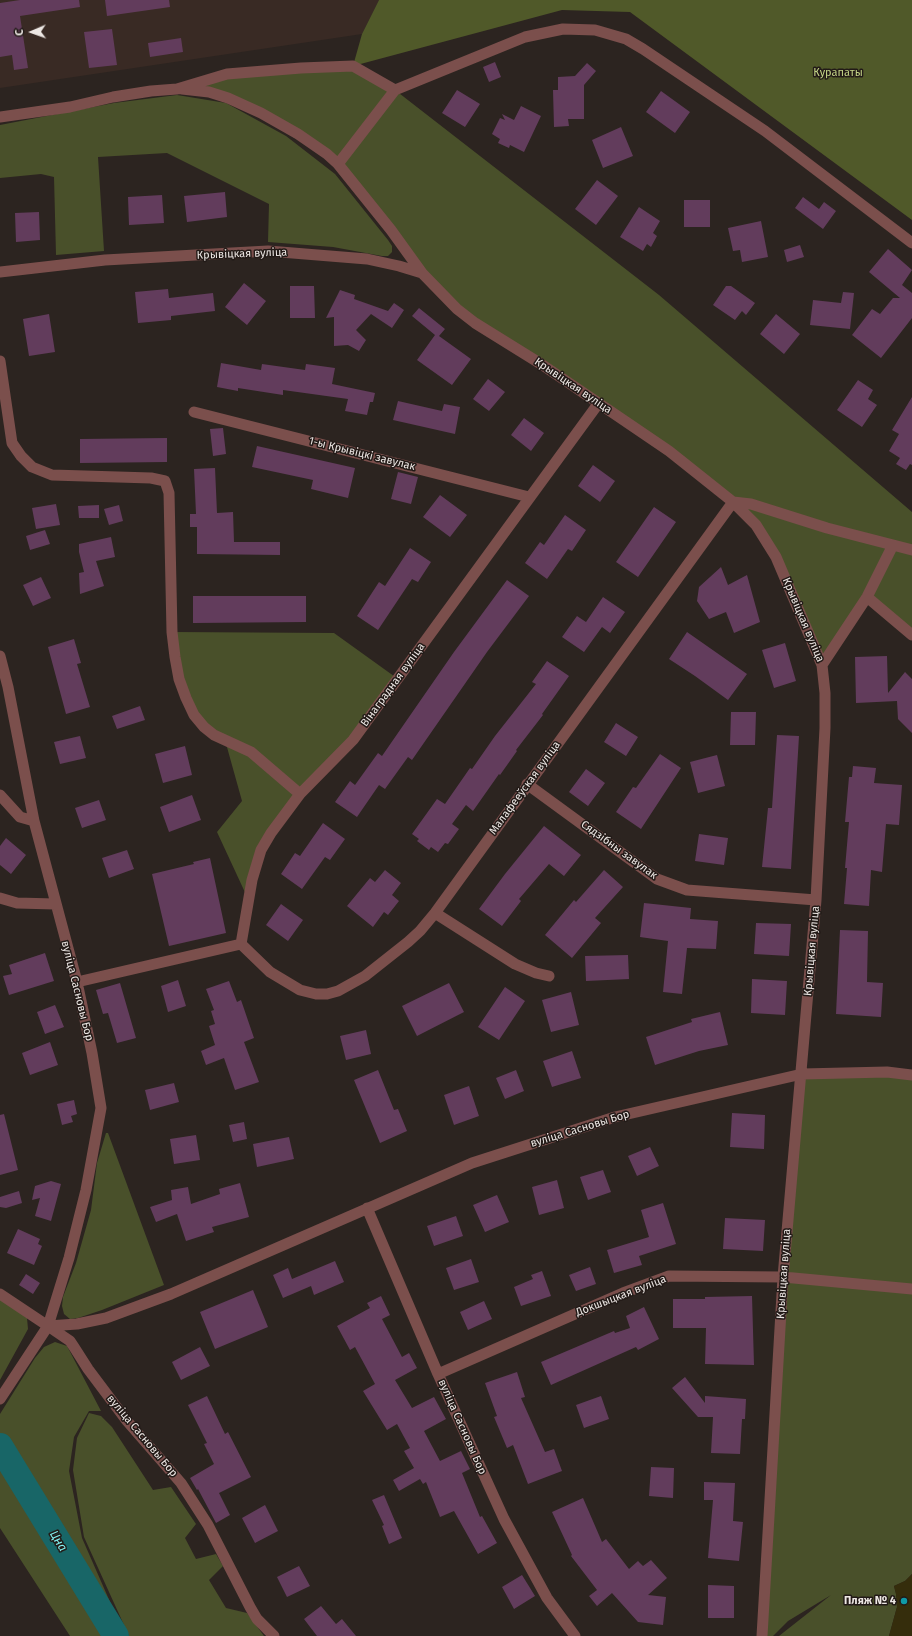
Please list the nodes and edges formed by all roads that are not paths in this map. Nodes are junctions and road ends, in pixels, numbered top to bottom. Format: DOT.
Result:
graph roads {
  1 [pos="177,89"];
  2 [pos="395,90"];
  3 [pos="0,117"];
  4 [pos="338,164"];
  5 [pos="912,244"];
  6 [pos="0,272"];
  7 [pos="422,273"];
  8 [pos="0,361"];
  9 [pos="2,388"];
  10 [pos="598,404"];
  11 [pos="194,412"];
  12 [pos="529,497"];
  13 [pos="733,502"];
  14 [pos="893,545"];
  15 [pos="912,550"];
  16 [pos="867,597"];
  17 [pos="912,635"];
  18 [pos="0,656"];
  19 [pos="822,665"];
  20 [pos="527,784"];
  21 [pos="300,794"];
  22 [pos="0,795"];
  23 [pos="34,821"];
  24 [pos="0,898"];
  25 [pos="816,900"];
  26 [pos="55,904"];
  27 [pos="436,913"];
  28 [pos="241,944"];
  29 [pos="549,976"];
  30 [pos="77,982"];
  31 [pos="802,1074"];
  32 [pos="912,1075"];
  33 [pos="367,1208"];
  34 [pos="783,1277"];
  35 [pos="912,1289"];
  36 [pos="0,1294"];
  37 [pos="48,1326"];
  38 [pos="438,1374"];
  39 [pos="0,1399"];
  40 [pos="274,1636"];
  41 [pos="575,1636"];
  42 [pos="762,1636"];
  1 -- 2 [label="street"];
  1 -- 3 [label="street"];
  1 -- 4 [label="street"];
  2 -- 4 [label="street"];
  2 -- 5 [label="street"];
  4 -- 7 [label="street"];
  6 -- 7 [label="street, Крывіцкая вуліца"];
  7 -- 10 [label="street, Крывіцкая вуліца"];
  8 -- 9 [label="street"];
  9 -- 21 [label="street"];
  10 -- 12 [label="street, Вінаградная вуліца"];
  10 -- 13 [label="street, Крывіцкая вуліца"];
  11 -- 12 [label="street, 1-ы Крывіцкі завулак"];
  12 -- 21 [label="street, Вінаградная вуліца"];
  13 -- 14 [label="street"];
  13 -- 19 [label="street, Крывіцкая вуліца"];
  13 -- 20 [label="street, Малафееўская вуліца"];
  14 -- 15 [label="street"];
  14 -- 16 [label="street"];
  16 -- 17 [label="street"];
  16 -- 19 [label="street"];
  18 -- 23 [label="street, вуліца Сасновы Бор"];
  19 -- 25 [label="street, Крывіцкая вуліца"];
  20 -- 25 [label="street, Сядзібны завулак"];
  20 -- 27 [label="street, Малафееўская вуліца"];
  21 -- 28 [label="street, Вінаградная вуліца"];
  22 -- 23 [label="street"];
  23 -- 26 [label="street, вуліца Сасновы Бор"];
  24 -- 26 [label="street"];
  25 -- 31 [label="street, Крывіцкая вуліца"];
  26 -- 30 [label="street, вуліца Сасновы Бор"];
  27 -- 28 [label="street, Малафееўская вуліца"];
  27 -- 29 [label="street"];
  28 -- 30 [label="street"];
  30 -- 37 [label="street, вуліца Сасновы Бор"];
  31 -- 32 [label="street, вуліца Сасновы Бор"];
  31 -- 33 [label="street, вуліца Сасновы Бор"];
  31 -- 34 [label="street, Крывіцкая вуліца"];
  33 -- 37 [label="street, вуліца Сасновы Бор"];
  33 -- 38 [label="street, вуліца Сасновы Бор"];
  34 -- 35 [label="street, Докшыцкая вуліца"];
  34 -- 38 [label="street, Докшыцкая вуліца"];
  34 -- 42 [label="street, Крывіцкая вуліца"];
  36 -- 37 [label="street"];
  37 -- 39 [label="street, вуліца Сасновы Бор"];
  37 -- 40 [label="street, вуліца Сасновы Бор"];
  38 -- 41 [label="street, вуліца Сасновы Бор"];
}
